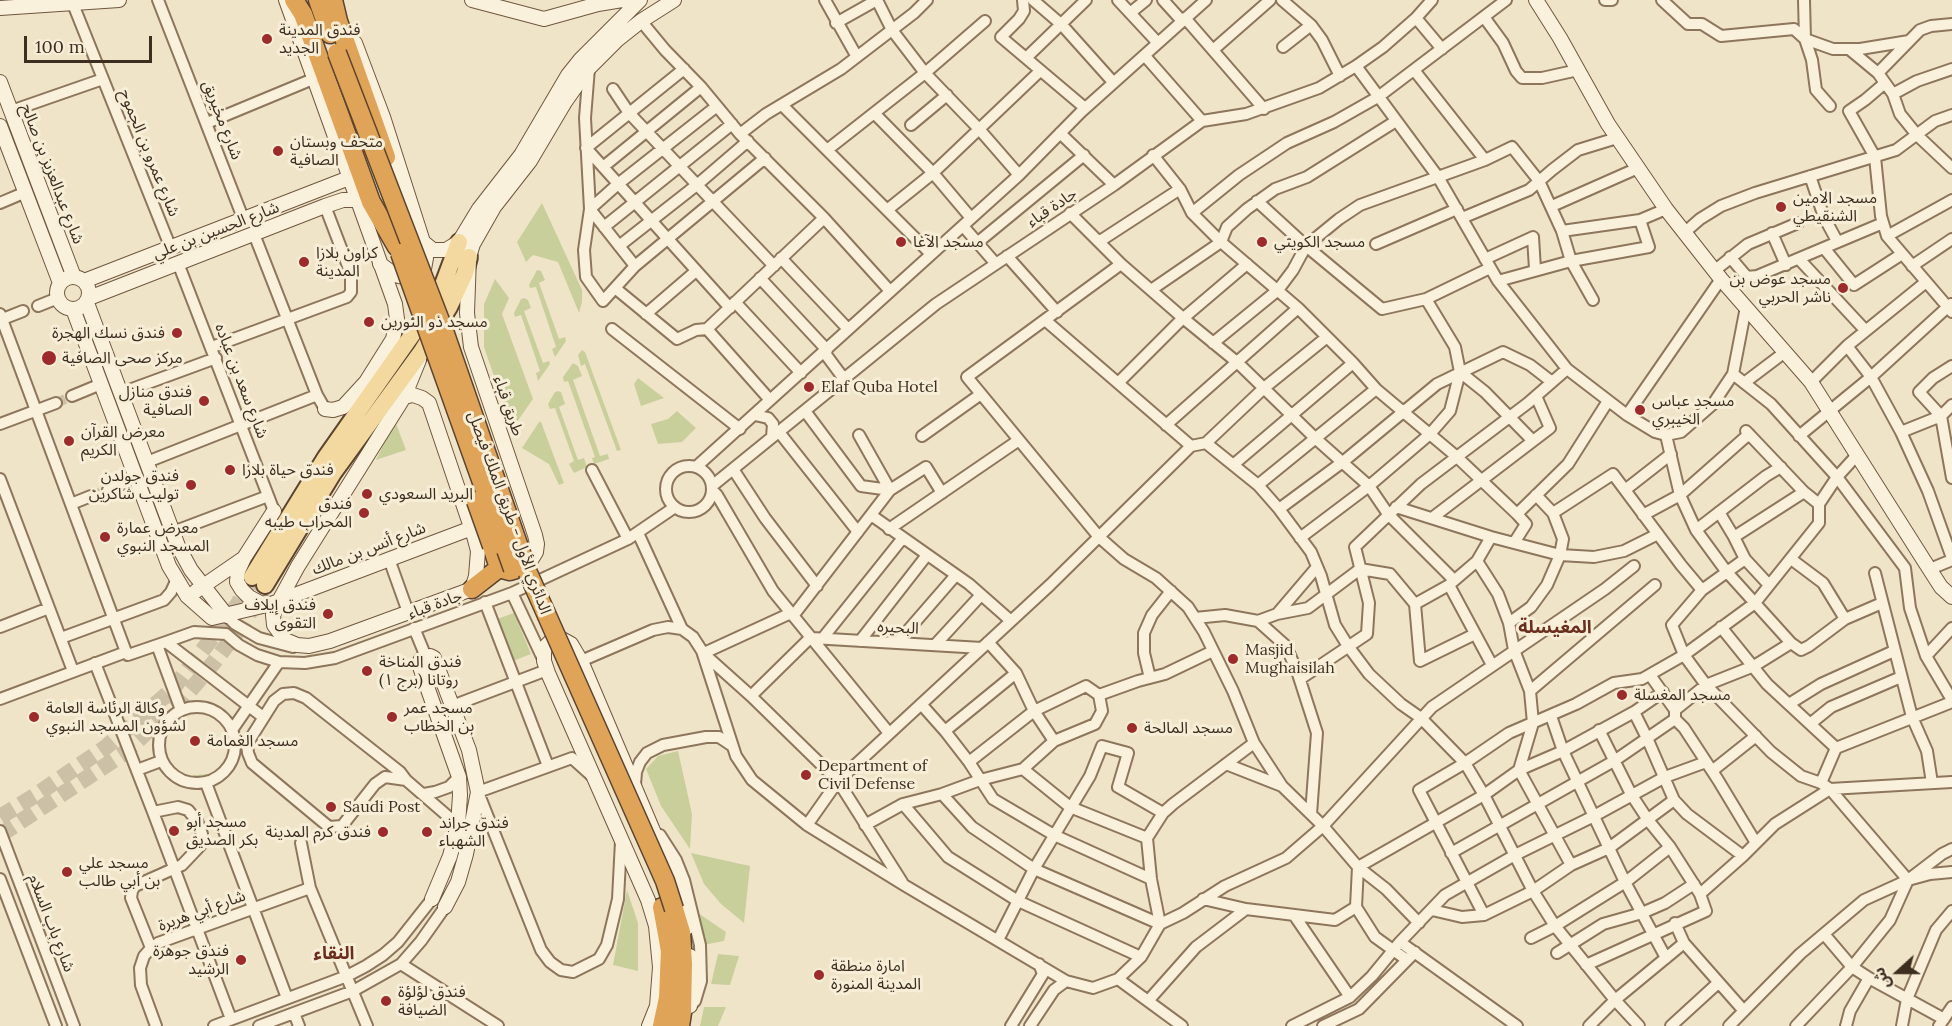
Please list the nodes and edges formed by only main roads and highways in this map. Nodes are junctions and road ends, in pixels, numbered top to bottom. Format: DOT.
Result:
graph roads {
  1 [pos="119,0"];
  2 [pos="286,0"];
  3 [pos="294,0"];
  4 [pos="309,0"];
  5 [pos="318,0"];
  6 [pos="333,0"];
  7 [pos="339,0"];
  8 [pos="472,0"];
  9 [pos="674,0"];
  10 [pos="1536,0"];
  11 [pos="638,2"];
  12 [pos="0,8"];
  13 [pos="584,64"];
  14 [pos="318,75"];
  15 [pos="0,82"];
  16 [pos="0,126"];
  17 [pos="348,178"];
  18 [pos="357,200"];
  19 [pos="404,228"];
  20 [pos="423,242"];
  21 [pos="459,242"];
  22 [pos="397,247"];
  23 [pos="377,257"];
  24 [pos="469,257"];
  25 [pos="79,279"];
  26 [pos="60,283"];
  27 [pos="88,300"];
  28 [pos="73,309"];
  29 [pos="436,331"];
  30 [pos="393,339"];
  31 [pos="422,351"];
  32 [pos="391,366"];
  33 [pos="368,379"];
  34 [pos="404,397"];
  35 [pos="325,410"];
  36 [pos="274,511"];
  37 [pos="472,528"];
  38 [pos="528,551"];
  39 [pos="244,558"];
  40 [pos="499,568"];
  41 [pos="203,586"];
  42 [pos="187,596"];
  43 [pos="479,596"];
  44 [pos="1952,597"];
  45 [pos="275,603"];
  46 [pos="227,616"];
  47 [pos="432,899"];
  48 [pos="445,907"];
  49 [pos="668,908"];
  50 [pos="656,926"];
  51 [pos="688,926"];
  52 [pos="670,951"];
  53 [pos="683,964"];
  54 [pos="662,1002"];
  55 [pos="684,1020"];
  56 [pos="649,1026"];
  57 [pos="662,1026"];
  1 -- 12 [label="main road"];
  2 -- 14 [label="main road"];
  3 -- 14 [label="highway"];
  4 -- 22 [label="highway, الدائري الأول - طريق الملك فيصل"];
  5 -- 19 [label="highway, الدائري الأول - طريق الملك فيصل, bridge"];
  6 -- 19 [label="highway, bridge"];
  7 -- 20 [label="main road"];
  8 -- 11 [label="main road"];
  9 -- 13 [label="main road"];
  10 -- 44 [label="main road"];
  11 -- 13 [label="main road"];
  13 -- 21 [label="main road"];
  13 -- 24 [label="main road"];
  14 -- 17 [label="main road"];
  14 -- 22 [label="highway"];
  15 -- 25 [label="main road, شارع عبدالعزيز بن صالح"];
  16 -- 26 [label="main road, شارع عبدالعزيز بن صالح"];
  17 -- 18 [label="main road"];
  17 -- 25 [label="main road, شارع الحسين بن علي"];
  18 -- 23 [label="main road"];
  18 -- 27 [label="main road, شارع الحسين بن علي"];
  19 -- 29 [label="highway, الدائري الأول - طريق الملك فيصل, bridge"];
  20 -- 21 [label="main road"];
  20 -- 23 [label="main road"];
  21 -- 32 [label="main road"];
  22 -- 29 [label="highway, الدائري الأول - طريق الملك فيصل, bridge"];
  23 -- 30 [label="main road"];
  24 -- 31 [label="main road"];
  24 -- 38 [label="main road, طريق قباء"];
  25 -- 26 [label="main road"];
  25 -- 27 [label="main road, شارع عبدالعزيز بن صالح"];
  26 -- 28 [label="main road, شارع عبدالعزيز بن صالح"];
  27 -- 28 [label="main road"];
  27 -- 41 [label="main road, شارع عبدالعزيز بن صالح"];
  28 -- 42 [label="main road"];
  29 -- 38 [label="highway"];
  29 -- 40 [label="highway, bridge"];
  29 -- 49 [label="highway, الدائري الأول - طريق الملك فيصل, bridge"];
  30 -- 32 [label="main road"];
  30 -- 33 [label="main road"];
  31 -- 32 [label="main road"];
  31 -- 34 [label="main road"];
  32 -- 33 [label="main road"];
  33 -- 35 [label="main road"];
  34 -- 37 [label="main road"];
  34 -- 45 [label="main road"];
  36 -- 39 [label="main road"];
  37 -- 43 [label="main road"];
  37 -- 45 [label="main road, شارع أنس بن مالك"];
  38 -- 40 [label="highway"];
  39 -- 41 [label="main road"];
  39 -- 45 [label="main road"];
  40 -- 43 [label="highway"];
  41 -- 42 [label="main road"];
  41 -- 46 [label="main road, شارع عبدالعزيز بن صالح"];
  42 -- 46 [label="main road, شارع أنس بن مالك"];
  43 -- 45 [label="main road"];
  45 -- 46 [label="main road, شارع أنس بن مالك"];
  47 -- 48 [label="main road"];
  49 -- 52 [label="highway, الدائري الأول - طريق الملك فيصل"];
  49 -- 53 [label="highway, الدائري الأول - طريق الملك فيصل"];
  50 -- 51 [label="main road"];
  50 -- 52 [label="main road"];
  50 -- 54 [label="main road"];
  51 -- 53 [label="main road"];
  51 -- 55 [label="main road"];
  52 -- 54 [label="highway, الدائري الأول - طريق الملك فيصل"];
  53 -- 55 [label="highway, الدائري الأول - طريق الملك فيصل"];
  54 -- 56 [label="main road"];
  54 -- 57 [label="highway, الدائري الأول - طريق الملك فيصل"];
}
